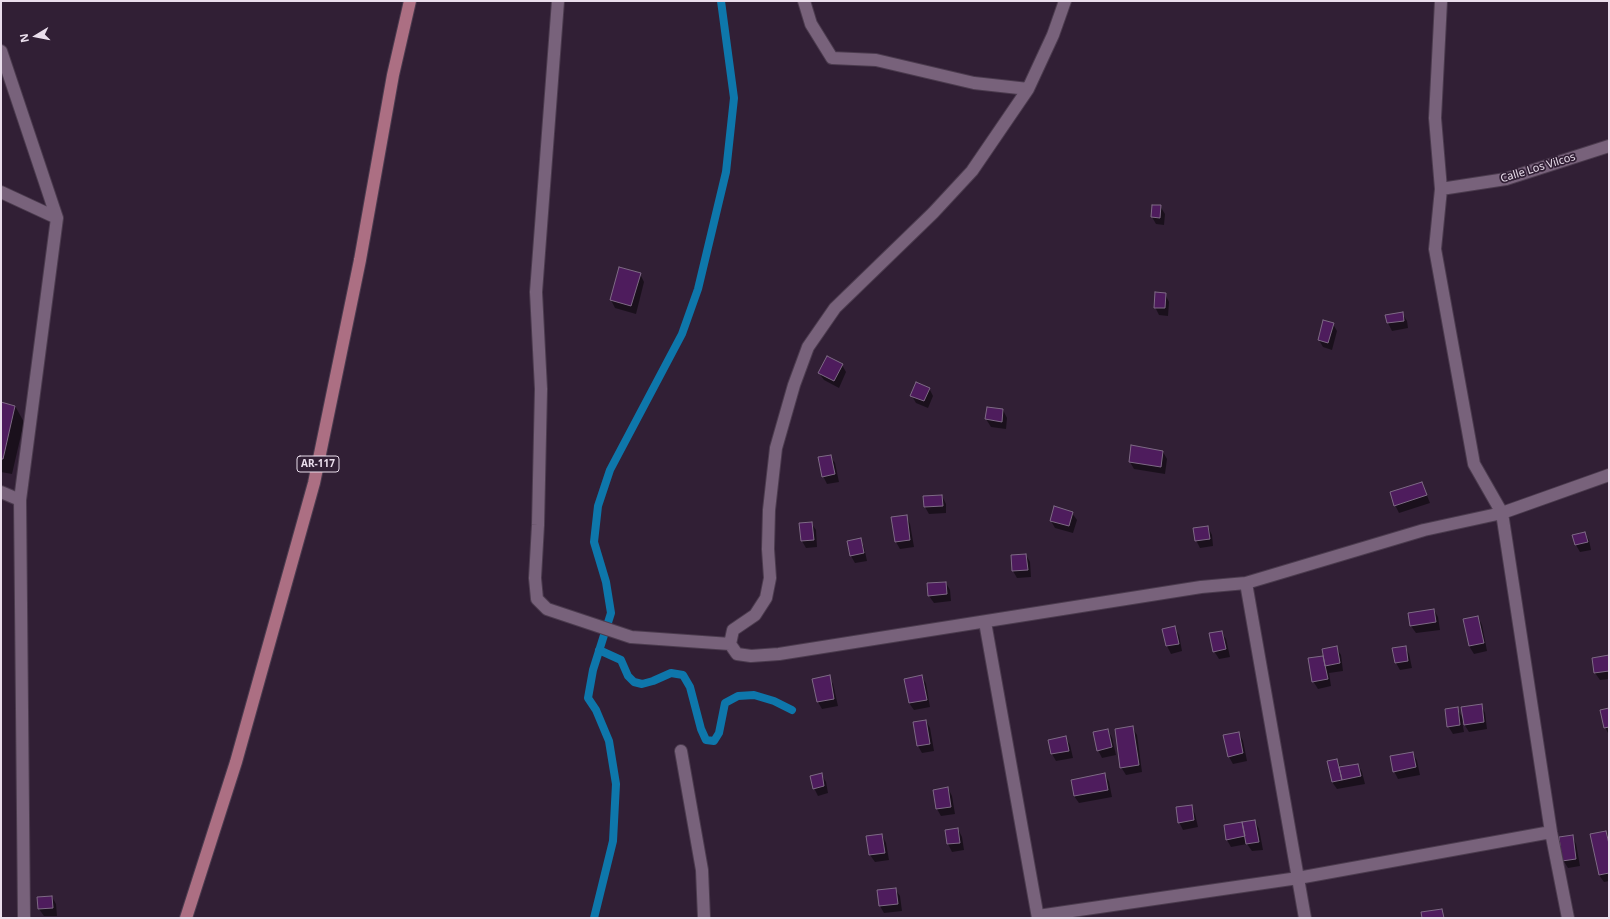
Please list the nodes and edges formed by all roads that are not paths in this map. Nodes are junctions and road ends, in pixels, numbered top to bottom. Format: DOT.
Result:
graph roads {
  1 [pos="410,1"];
  2 [pos="558,1"];
  3 [pos="804,1"];
  4 [pos="1065,1"];
  5 [pos="1441,1"];
  6 [pos="1,51"];
  7 [pos="1028,89"];
  8 [pos="1609,146"];
  9 [pos="1441,189"];
  10 [pos="1,192"];
  11 [pos="57,218"];
  12 [pos="1609,475"];
  13 [pos="1,492"];
  14 [pos="20,500"];
  15 [pos="1502,512"];
  16 [pos="1246,583"];
  17 [pos="985,622"];
  18 [pos="730,644"];
  19 [pos="681,751"];
  20 [pos="1551,832"];
  21 [pos="1298,878"];
  22 [pos="1038,917"];
  23 [pos="24,918"];
  24 [pos="186,918"];
  25 [pos="704,918"];
  26 [pos="1305,918"];
  27 [pos="1568,918"];
  1 -- 24 [label="main road, AR-117"];
  2 -- 18 [label="street"];
  3 -- 7 [label="street"];
  4 -- 7 [label="street"];
  5 -- 9 [label="street"];
  6 -- 11 [label="street"];
  7 -- 18 [label="street"];
  8 -- 9 [label="street, Calle Los Vilcos"];
  9 -- 15 [label="street"];
  10 -- 11 [label="street"];
  11 -- 14 [label="street"];
  12 -- 15 [label="street"];
  13 -- 14 [label="street"];
  14 -- 23 [label="street"];
  15 -- 16 [label="street"];
  15 -- 20 [label="street"];
  16 -- 17 [label="street"];
  16 -- 21 [label="street"];
  17 -- 18 [label="street"];
  17 -- 22 [label="street"];
  19 -- 25 [label="street"];
  20 -- 21 [label="street"];
  20 -- 27 [label="street"];
  21 -- 22 [label="street"];
  21 -- 26 [label="street"];
}
